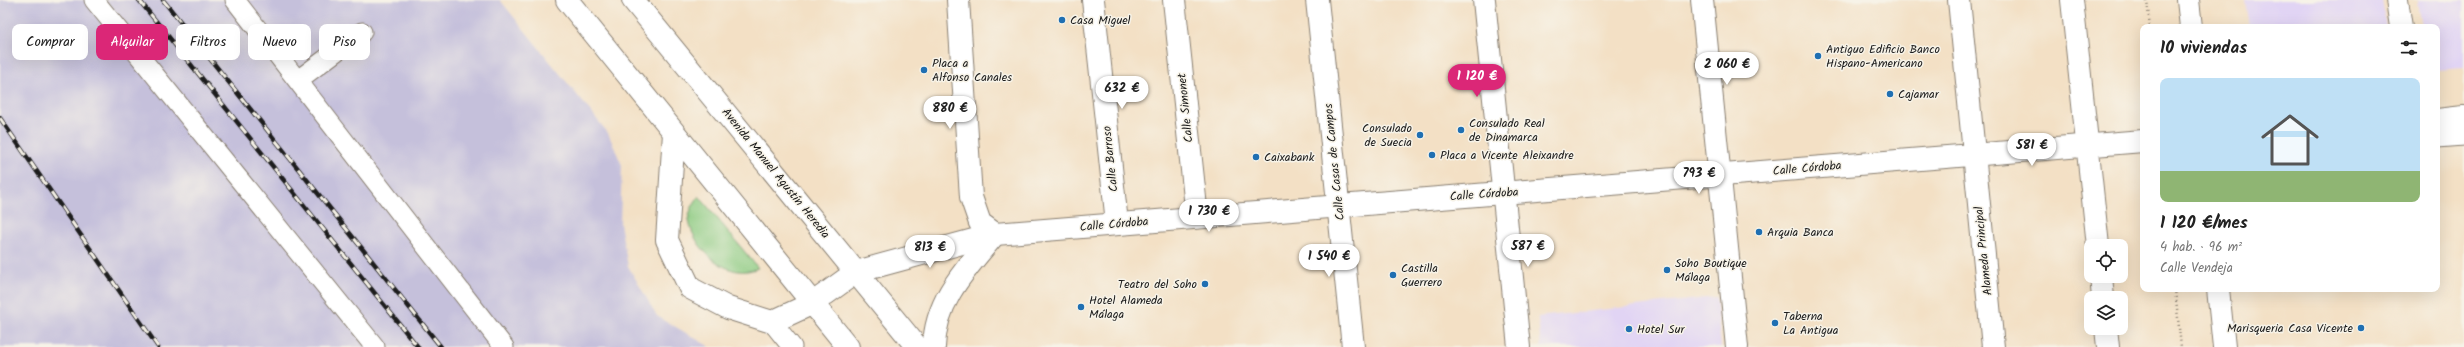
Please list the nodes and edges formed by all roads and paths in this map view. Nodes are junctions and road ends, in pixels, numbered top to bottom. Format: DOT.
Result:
graph roads {
  1 [pos="94,0"];
  2 [pos="235,0"];
  3 [pos="567,0"];
  4 [pos="633,0"];
  5 [pos="958,0"];
  6 [pos="962,0"];
  7 [pos="1093,0"];
  8 [pos="1174,0"];
  9 [pos="1317,0"];
  10 [pos="1484,0"];
  11 [pos="1702,0"];
  12 [pos="1959,0"];
  13 [pos="2072,0"];
  14 [pos="2147,0"];
  15 [pos="2188,0"];
  16 [pos="2397,0"];
  17 [pos="2150,24"];
  18 [pos="2191,24"];
  19 [pos="2401,24"];
  20 [pos="325,60"];
  21 [pos="298,80"];
  22 [pos="2464,117"];
  23 [pos="2440,120"];
  24 [pos="674,133"];
  25 [pos="2464,136"];
  26 [pos="2440,138"];
  27 [pos="2140,142"];
  28 [pos="2087,146"];
  29 [pos="1974,154"];
  30 [pos="1718,176"];
  31 [pos="1504,193"];
  32 [pos="1339,206"];
  33 [pos="1197,217"];
  34 [pos="1117,223"];
  35 [pos="995,234"];
  36 [pos="2097,239"];
  37 [pos="856,272"];
  38 [pos="2175,292"];
  39 [pos="2218,292"];
  40 [pos="813,303"];
  41 [pos="772,322"];
  42 [pos="2107,335"];
  43 [pos="375,347"];
  44 [pos="504,347"];
  45 [pos="792,347"];
  46 [pos="848,347"];
  47 [pos="918,347"];
  48 [pos="934,347"];
  49 [pos="1353,347"];
  50 [pos="1519,347"];
  51 [pos="1737,347"];
  52 [pos="1993,347"];
  53 [pos="2108,347"];
  54 [pos="2181,347"];
  55 [pos="2224,347"];
  1 -- 43 [label="lane"];
  2 -- 21 [label="lane"];
  3 -- 24 [label="street"];
  4 -- 37 [label="street, Avenida Manuel Agustín Heredia"];
  5 -- 6 [label="street"];
  5 -- 35 [label="street"];
  7 -- 34 [label="street, Calle Barroso"];
  8 -- 33 [label="street, Calle Simonet"];
  9 -- 32 [label="street, Calle Casas de Campos"];
  10 -- 31 [label="street"];
  11 -- 30 [label="street"];
  12 -- 29 [label="street, Alameda Principal"];
  13 -- 28 [label="street"];
  14 -- 17 [label="path"];
  15 -- 18 [label="street"];
  16 -- 19 [label="street"];
  20 -- 21 [label="lane"];
  21 -- 44 [label="lane"];
  22 -- 23 [label="street"];
  24 -- 40 [label="street"];
  24 -- 41 [label="street"];
  25 -- 26 [label="lane"];
  27 -- 28 [label="street"];
  28 -- 29 [label="street"];
  28 -- 36 [label="street"];
  29 -- 30 [label="street, Calle Córdoba"];
  29 -- 52 [label="street, Alameda Principal"];
  30 -- 31 [label="street, Calle Córdoba"];
  30 -- 51 [label="street"];
  31 -- 32 [label="street, Calle Córdoba"];
  31 -- 50 [label="street"];
  32 -- 33 [label="street, Calle Córdoba"];
  32 -- 49 [label="street, Calle Casas de Campos"];
  33 -- 34 [label="street, Calle Córdoba"];
  34 -- 35 [label="street, Calle Córdoba"];
  35 -- 37 [label="street, Calle Córdoba"];
  35 -- 48 [label="street"];
  37 -- 40 [label="street"];
  37 -- 47 [label="street, Avenida Manuel Agustín Heredia"];
  38 -- 54 [label="path"];
  39 -- 55 [label="street"];
  40 -- 41 [label="street"];
  40 -- 46 [label="street"];
  41 -- 45 [label="lane"];
  42 -- 53 [label="street"];
}
